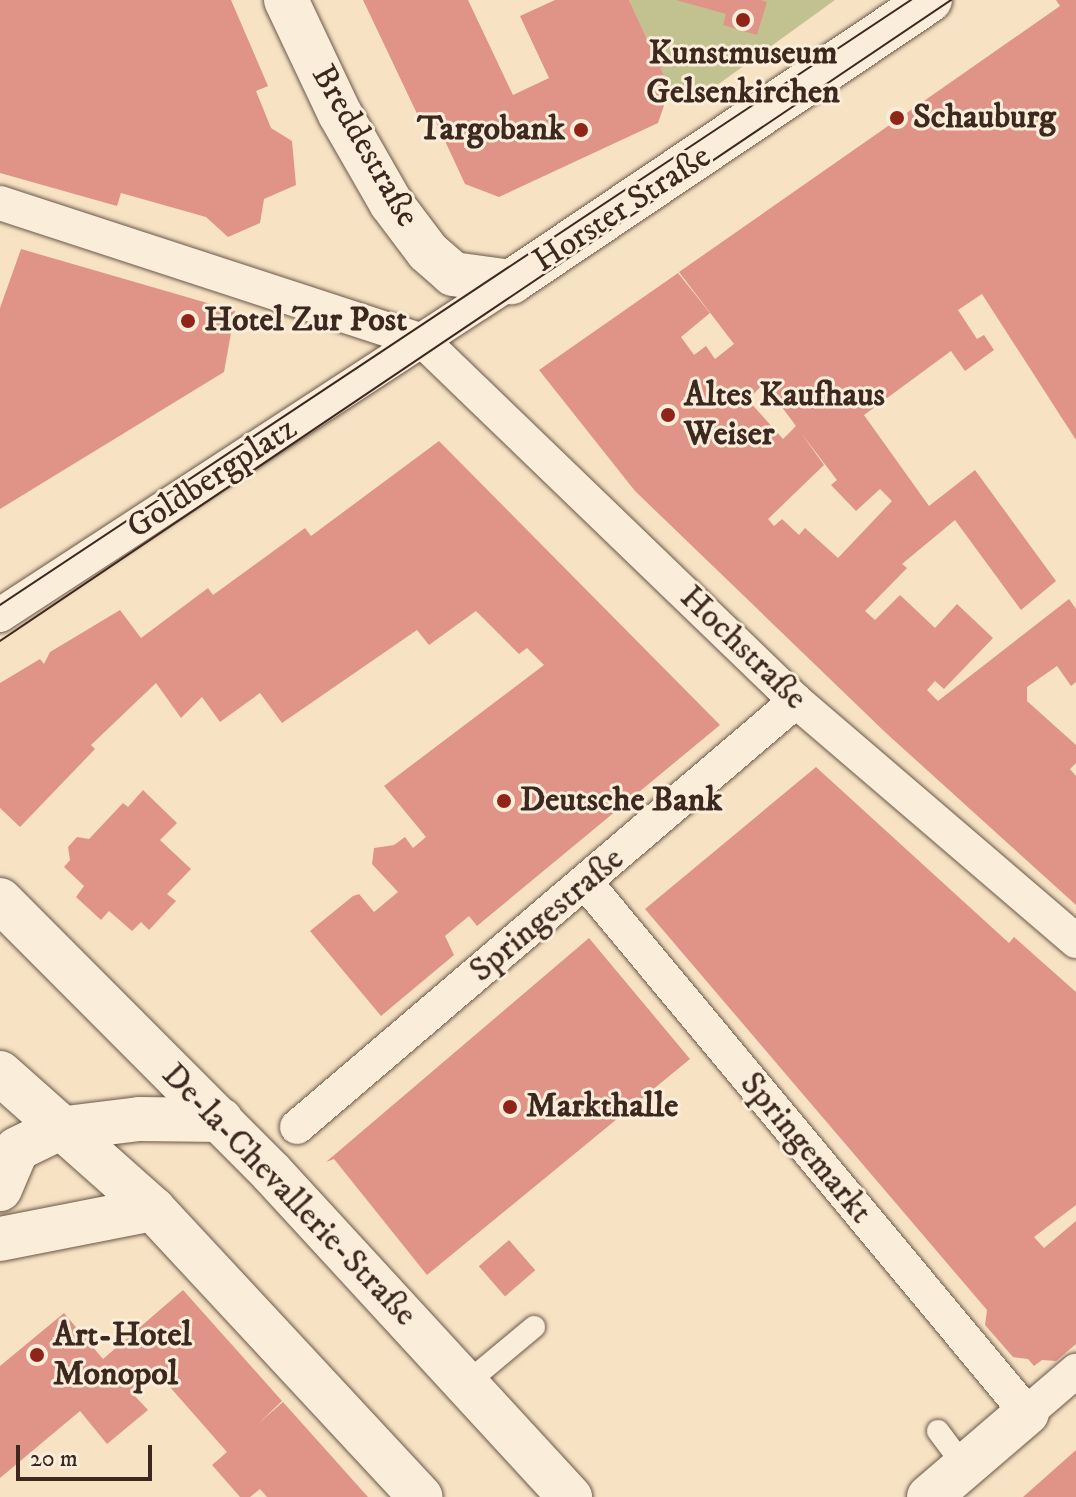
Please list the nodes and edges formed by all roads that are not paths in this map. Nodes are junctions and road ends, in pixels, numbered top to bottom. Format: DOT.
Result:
graph roads {
  1 [pos="286,0"];
  2 [pos="930,0"];
  3 [pos="0,203"];
  4 [pos="511,282"];
  5 [pos="423,341"];
  6 [pos="0,615"];
  7 [pos="796,701"];
  8 [pos="586,883"];
  9 [pos="0,900"];
  10 [pos="1076,941"];
  11 [pos="0,1073"];
  12 [pos="221,1120"];
  13 [pos="297,1127"];
  14 [pos="58,1129"];
  15 [pos="9,1136"];
  16 [pos="0,1189"];
  17 [pos="153,1209"];
  18 [pos="0,1239"];
  19 [pos="534,1327"];
  20 [pos="1076,1371"];
  21 [pos="468,1382"];
  22 [pos="1027,1413"];
  23 [pos="938,1431"];
  24 [pos="965,1467"];
  25 [pos="421,1497"];
  26 [pos="570,1497"];
  27 [pos="929,1497"];
  1 -- 4 [label="street, Breddestraße"];
  2 -- 4 [label="street, Horster Straße"];
  3 -- 5 [label="street"];
  4 -- 5 [label="street, Goldbergplatz"];
  5 -- 6 [label="street, Goldbergplatz"];
  5 -- 7 [label="street, Hochstraße"];
  7 -- 8 [label="street, Springestraße"];
  7 -- 10 [label="street, Hochstraße"];
  8 -- 13 [label="street, Springestraße"];
  8 -- 22 [label="street, Springemarkt"];
  9 -- 12 [label="street, De-la-Chevallerie-Straße"];
  11 -- 14 [label="street"];
  12 -- 14 [label="street"];
  12 -- 21 [label="street, De-la-Chevallerie-Straße"];
  14 -- 15 [label="street"];
  14 -- 17 [label="street"];
  15 -- 16 [label="street"];
  17 -- 18 [label="street"];
  17 -- 25 [label="street"];
  19 -- 21 [label="lane"];
  20 -- 22 [label="street"];
  21 -- 26 [label="street, De-la-Chevallerie-Straße"];
  22 -- 24 [label="street"];
  23 -- 24 [label="lane"];
  24 -- 27 [label="street"];
}
